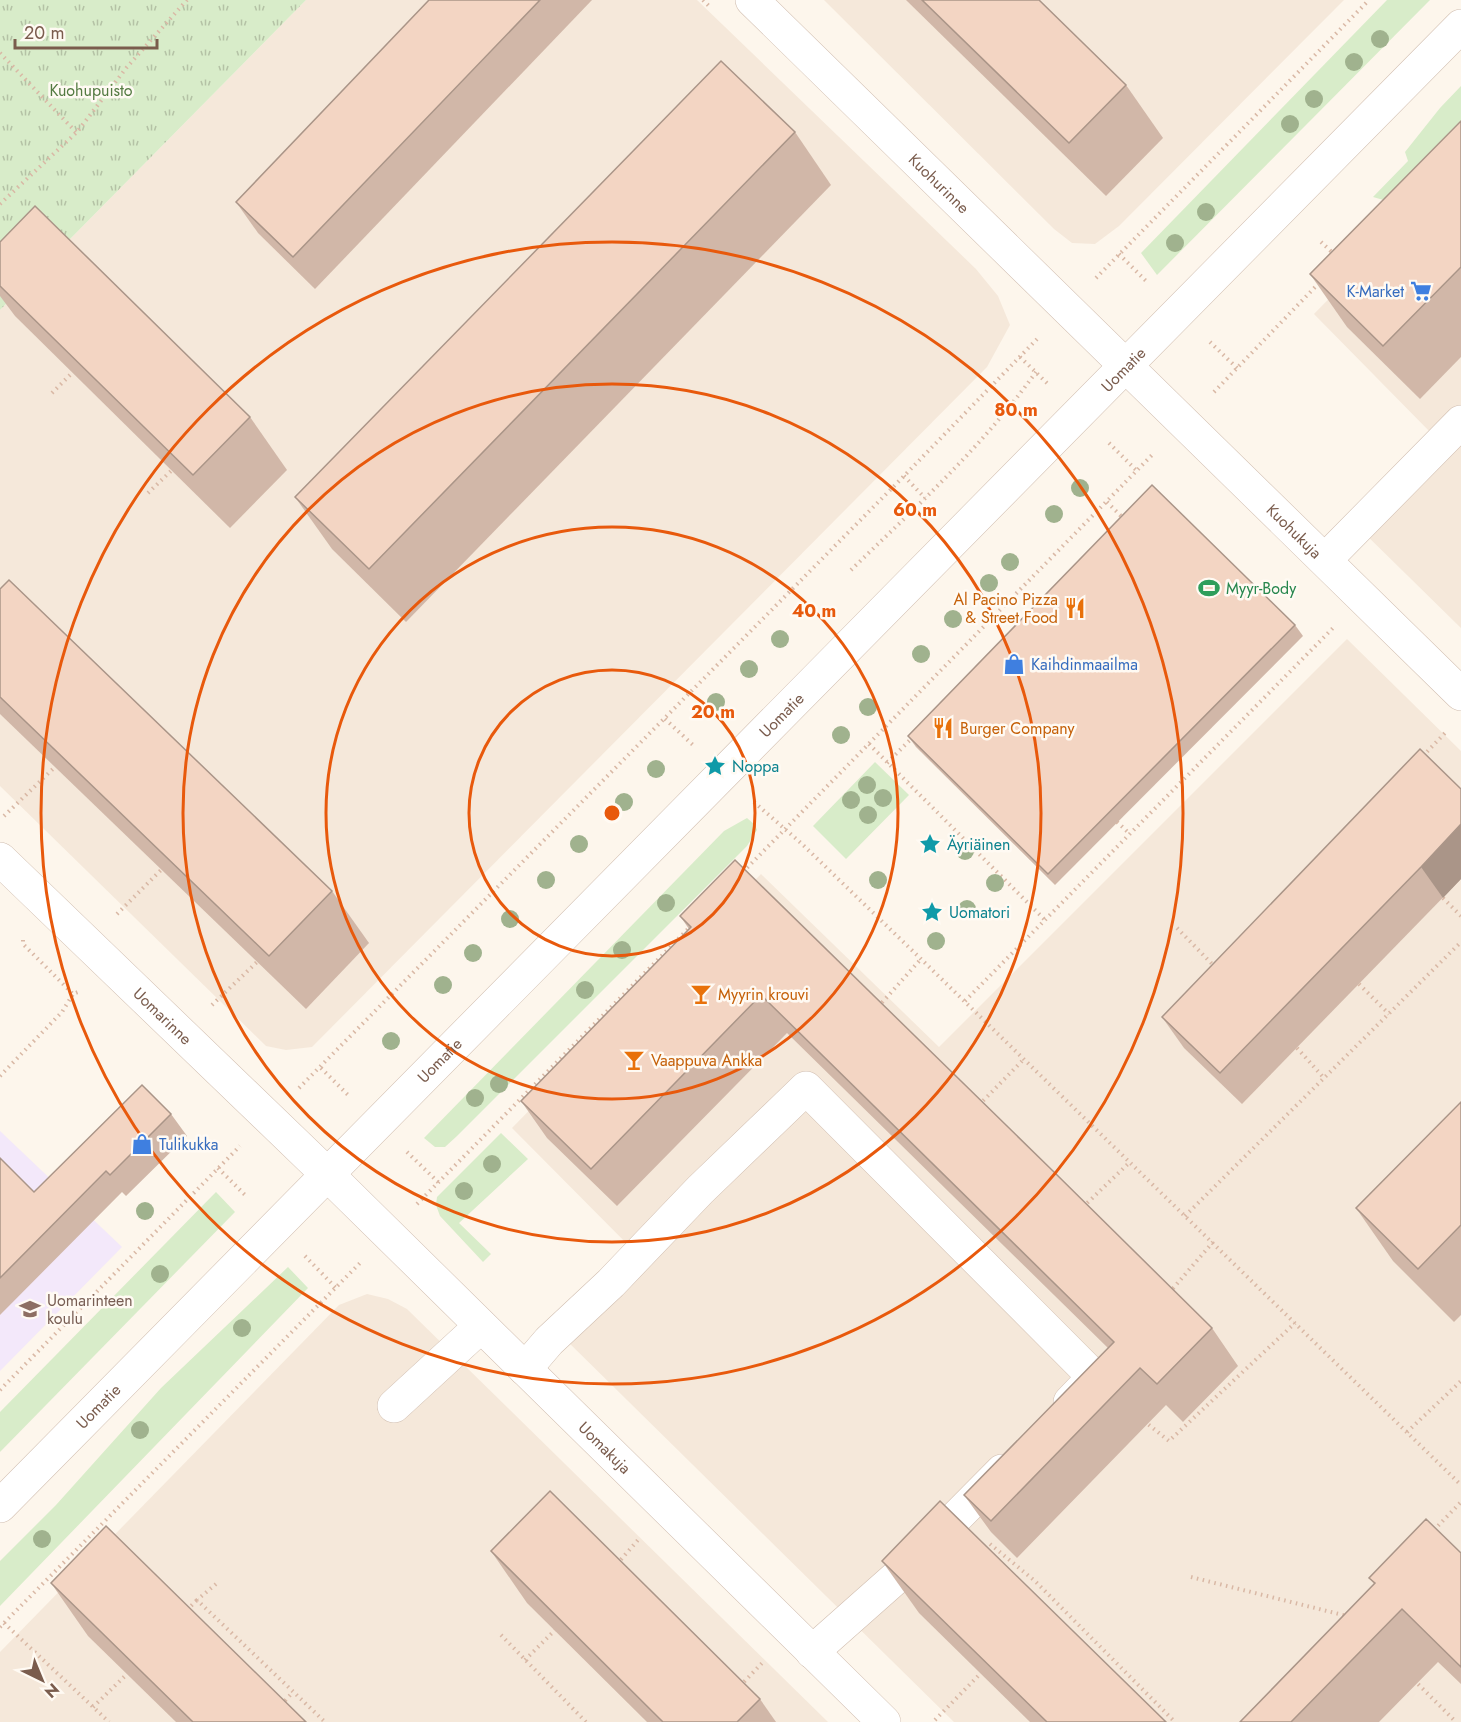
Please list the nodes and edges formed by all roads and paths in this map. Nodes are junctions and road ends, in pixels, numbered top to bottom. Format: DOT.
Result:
graph roads {
  1 [pos="187,0"];
  2 [pos="752,0"];
  3 [pos="1368,0"];
  4 [pos="1461,26"];
  5 [pos="0,53"];
  6 [pos="76,132"];
  7 [pos="0,204"];
  8 [pos="1322,242"];
  9 [pos="1341,261"];
  10 [pos="1325,278"];
  11 [pos="1066,307"];
  12 [pos="1128,366"];
  13 [pos="1036,372"];
  14 [pos="72,373"];
  15 [pos="52,393"];
  16 [pos="1185,422"];
  17 [pos="1461,422"];
  18 [pos="171,471"];
  19 [pos="904,476"];
  20 [pos="148,493"];
  21 [pos="925,498"];
  22 [pos="1107,502"];
  23 [pos="1126,520"];
  24 [pos="1325,560"];
  25 [pos="851,570"];
  26 [pos="1363,598"];
  27 [pos="1461,694"];
  28 [pos="664,719"];
  29 [pos="918,731"];
  30 [pos="1446,732"];
  31 [pos="868,744"];
  32 [pos="693,745"];
  33 [pos="887,763"];
  34 [pos="1415,764"];
  35 [pos="55,767"];
  36 [pos="751,800"];
  37 [pos="4,816"];
  38 [pos="1117,822"];
  39 [pos="784,830"];
  40 [pos="1130,834"];
  41 [pos="0,859"];
  42 [pos="161,870"];
  43 [pos="743,872"];
  44 [pos="1443,898"];
  45 [pos="1461,916"];
  46 [pos="111,920"];
  47 [pos="1045,920"];
  48 [pos="694,923"];
  49 [pos="1177,928"];
  50 [pos="1461,942"];
  51 [pos="921,959"];
  52 [pos="1222,959"];
  53 [pos="257,962"];
  54 [pos="1215,966"];
  55 [pos="1223,975"];
  56 [pos="1359,984"];
  57 [pos="73,994"];
  58 [pos="965,1001"];
  59 [pos="876,1010"];
  60 [pos="205,1012"];
  61 [pos="1389,1014"];
  62 [pos="1297,1048"];
  63 [pos="1023,1060"];
  64 [pos="0,1076"];
  65 [pos="1324,1078"];
  66 [pos="976,1107"];
  67 [pos="268,1117"];
  68 [pos="1130,1162"];
  69 [pos="327,1174"];
  70 [pos="1080,1209"];
  71 [pos="1185,1216"];
  72 [pos="388,1235"];
  73 [pos="1213,1242"];
  74 [pos="1166,1295"];
  75 [pos="1295,1323"];
  76 [pos="481,1326"];
  77 [pos="525,1369"];
  78 [pos="1461,1381"];
  79 [pos="0,1390"];
  80 [pos="394,1406"];
  81 [pos="1053,1419"];
  82 [pos="1144,1420"];
  83 [pos="1407,1432"];
  84 [pos="1021,1452"];
  85 [pos="1461,1485"];
  86 [pos="1461,1502"];
  87 [pos="0,1506"];
  88 [pos="956,1516"];
  89 [pos="1429,1535"];
  90 [pos="640,1538"];
  91 [pos="613,1569"];
  92 [pos="1191,1577"];
  93 [pos="216,1584"];
  94 [pos="197,1600"];
  95 [pos="1060,1606"];
  96 [pos="1052,1613"];
  97 [pos="182,1616"];
  98 [pos="1342,1624"];
  99 [pos="2,1625"];
  100 [pos="555,1630"];
  101 [pos="501,1635"];
  102 [pos="812,1652"];
  103 [pos="525,1660"];
  104 [pos="765,1661"];
  105 [pos="981,1673"];
  106 [pos="1407,1673"];
  107 [pos="127,1674"];
  108 [pos="1141,1687"];
  109 [pos="735,1691"];
  110 [pos="293,1692"];
  111 [pos="1134,1694"];
  112 [pos="93,1707"];
  113 [pos="277,1709"];
  114 [pos="935,1720"];
  115 [pos="109,1722"];
  116 [pos="325,1722"];
  117 [pos="586,1722"];
  118 [pos="884,1722"];
  119 [pos="1175,1722"];
  120 [pos="1456,1722"];
  1 -- 6 [label="path"];
  2 -- 11 [label="street, Kuohurinne"];
  3 -- 11 [label="path"];
  4 -- 12 [label="street, Uomatie"];
  5 -- 6 [label="path"];
  6 -- 7 [label="path"];
  8 -- 9 [label="path"];
  10 -- 16 [label="path"];
  11 -- 12 [label="street, Kuohurinne"];
  11 -- 19 [label="path"];
  12 -- 16 [label="street, Kuohukuja"];
  12 -- 69 [label="street, Uomatie"];
  13 -- 21 [label="path"];
  14 -- 15 [label="path"];
  16 -- 22 [label="path"];
  16 -- 24 [label="street, Kuohukuja"];
  17 -- 24 [label="street"];
  18 -- 20 [label="path"];
  19 -- 21 [label="path"];
  19 -- 28 [label="path"];
  21 -- 25 [label="path"];
  22 -- 23 [label="path"];
  22 -- 31 [label="path"];
  24 -- 26 [label="street, Kuohukuja"];
  26 -- 27 [label="street, Kuohukuja"];
  26 -- 40 [label="path"];
  28 -- 32 [label="path"];
  28 -- 67 [label="path"];
  29 -- 33 [label="path"];
  30 -- 34 [label="path"];
  31 -- 33 [label="path"];
  31 -- 39 [label="path"];
  33 -- 47 [label="path"];
  35 -- 37 [label="path"];
  36 -- 39 [label="path"];
  38 -- 40 [label="path"];
  39 -- 43 [label="path"];
  39 -- 51 [label="path"];
  40 -- 47 [label="path"];
  41 -- 67 [label="street, Uomarinne"];
  42 -- 46 [label="path"];
  44 -- 45 [label="path"];
  47 -- 58 [label="path"];
  48 -- 72 [label="path"];
  49 -- 54 [label="path"];
  50 -- 61 [label="path"];
  51 -- 58 [label="path"];
  51 -- 59 [label="path"];
  52 -- 54 [label="path"];
  53 -- 60 [label="path"];
  54 -- 55 [label="path"];
  56 -- 61 [label="path"];
  57 -- 64 [label="path"];
  58 -- 63 [label="path"];
  61 -- 65 [label="path"];
  62 -- 65 [label="path"];
  63 -- 66 [label="path"];
  63 -- 68 [label="path"];
  65 -- 71 [label="path"];
  67 -- 69 [label="street, Uomarinne"];
  67 -- 79 [label="path"];
  68 -- 70 [label="path"];
  68 -- 71 [label="path"];
  69 -- 72 [label="street, Uomakuja"];
  69 -- 87 [label="street, Uomatie"];
  71 -- 73 [label="path"];
  72 -- 76 [label="street, Uomakuja"];
  72 -- 99 [label="path"];
  73 -- 74 [label="path"];
  73 -- 75 [label="path"];
  75 -- 82 [label="path"];
  75 -- 83 [label="path"];
  76 -- 77 [label="street, Uomakuja"];
  76 -- 80 [label="street"];
  77 -- 81 [label="street"];
  77 -- 102 [label="street, Uomakuja"];
  78 -- 83 [label="path"];
  83 -- 85 [label="path"];
  84 -- 88 [label="street"];
  86 -- 89 [label="path"];
  88 -- 95 [label="path"];
  88 -- 102 [label="street"];
  90 -- 91 [label="path"];
  92 -- 98 [label="path"];
  93 -- 94 [label="path"];
  94 -- 97 [label="path"];
  94 -- 110 [label="path"];
  95 -- 96 [label="path"];
  95 -- 108 [label="path"];
  99 -- 112 [label="path"];
  100 -- 103 [label="path"];
  101 -- 103 [label="path"];
  102 -- 118 [label="street, Uomakuja"];
  103 -- 117 [label="path"];
  104 -- 109 [label="path"];
  105 -- 114 [label="path"];
  106 -- 120 [label="path"];
  107 -- 112 [label="path"];
  108 -- 111 [label="path"];
  108 -- 119 [label="path"];
  110 -- 113 [label="path"];
  110 -- 116 [label="path"];
  112 -- 115 [label="path"];
}
